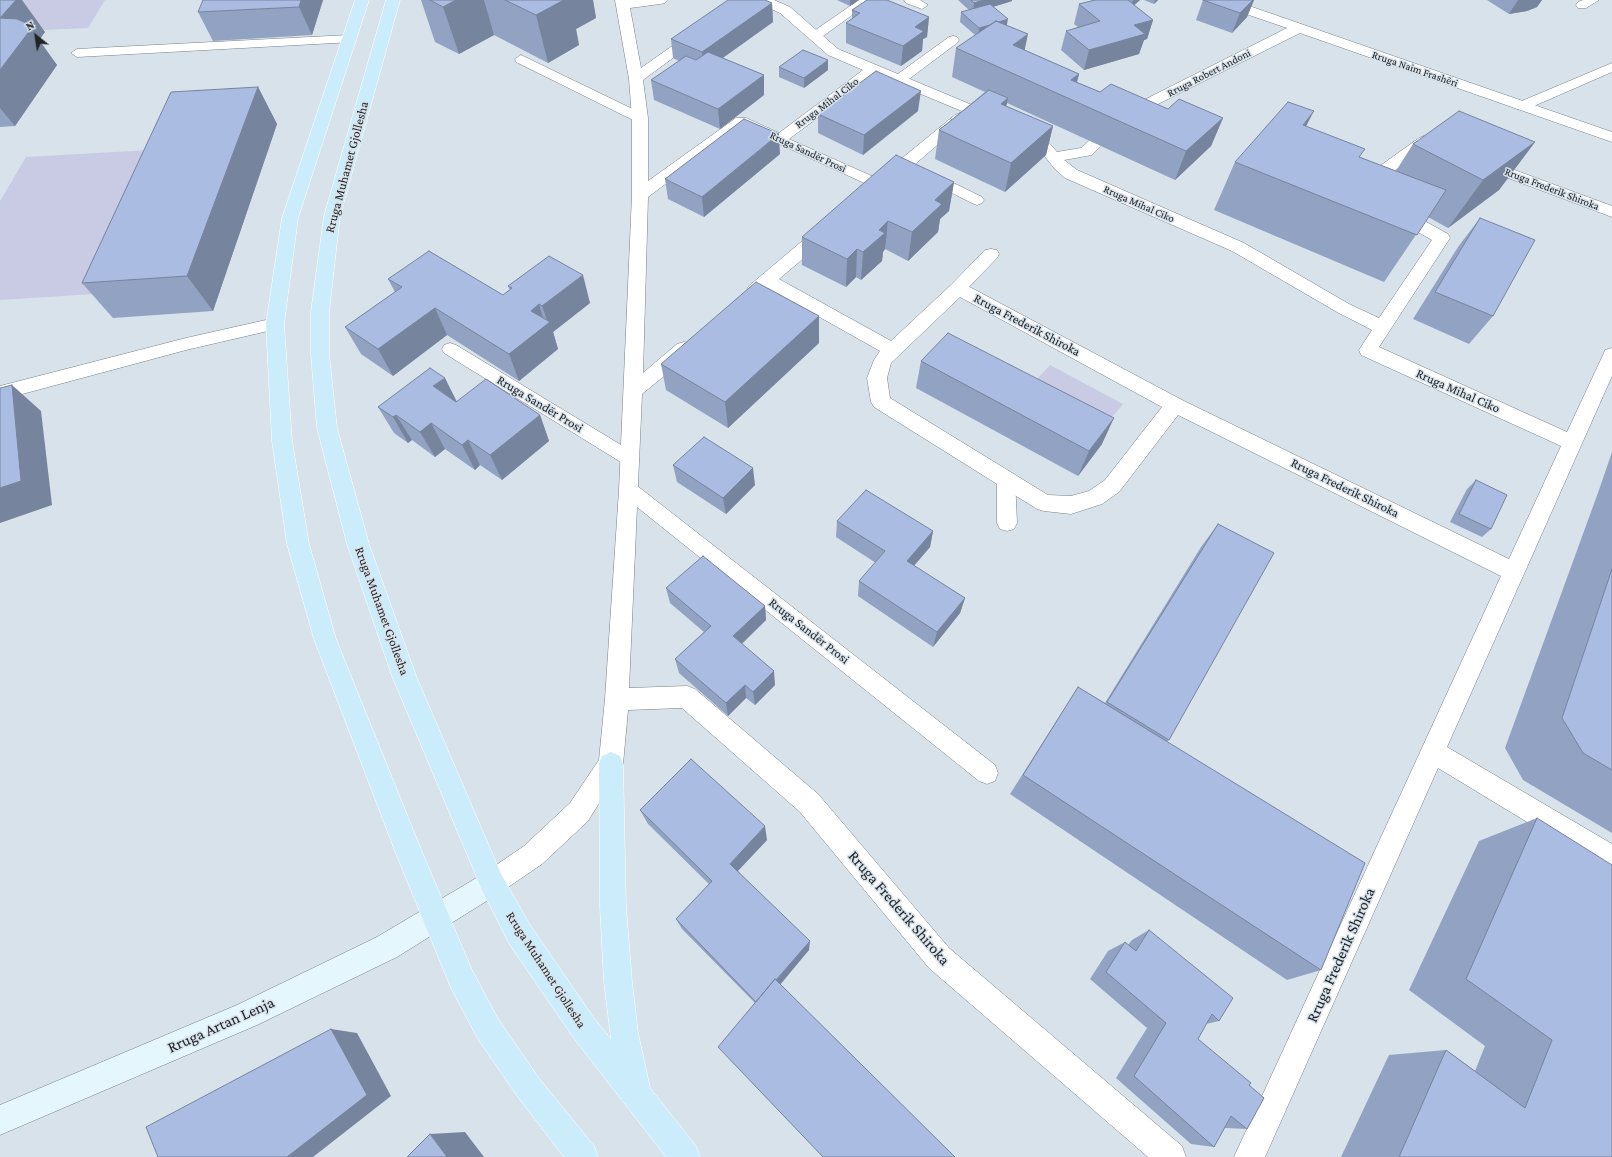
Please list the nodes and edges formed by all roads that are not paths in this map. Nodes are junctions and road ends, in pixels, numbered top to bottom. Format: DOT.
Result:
graph roads {
  1 [pos="362,0"];
  2 [pos="393,0"];
  3 [pos="660,0"];
  4 [pos="763,0"];
  5 [pos="867,0"];
  6 [pos="910,0"];
  7 [pos="1219,0"];
  8 [pos="622,3"];
  9 [pos="922,5"];
  10 [pos="710,25"];
  11 [pos="1299,28"];
  12 [pos="815,36"];
  13 [pos="349,39"];
  14 [pos="953,40"];
  15 [pos="77,53"];
  16 [pos="521,59"];
  17 [pos="1612,67"];
  18 [pos="874,68"];
  19 [pos="636,79"];
  20 [pos="900,79"];
  21 [pos="1122,103"];
  22 [pos="1522,106"];
  23 [pos="972,109"];
  24 [pos="1137,110"];
  25 [pos="640,118"];
  26 [pos="1122,122"];
  27 [pos="1612,137"];
  28 [pos="780,139"];
  29 [pos="1095,143"];
  30 [pos="1446,150"];
  31 [pos="1053,157"];
  32 [pos="1468,158"];
  33 [pos="904,164"];
  34 [pos="874,190"];
  35 [pos="640,195"];
  36 [pos="977,200"];
  37 [pos="1612,212"];
  38 [pos="838,220"];
  39 [pos="991,254"];
  40 [pos="767,280"];
  41 [pos="958,288"];
  42 [pos="742,300"];
  43 [pos="275,324"];
  44 [pos="1383,328"];
  45 [pos="699,336"];
  46 [pos="450,349"];
  47 [pos="893,350"];
  48 [pos="1612,355"];
  49 [pos="632,392"];
  50 [pos="0,393"];
  51 [pos="1176,405"];
  52 [pos="1572,443"];
  53 [pos="630,460"];
  54 [pos="1006,479"];
  55 [pos="629,490"];
  56 [pos="1007,523"];
  57 [pos="1514,572"];
  58 [pos="617,699"];
  59 [pos="1433,752"];
  60 [pos="611,764"];
  61 [pos="987,773"];
  62 [pos="1612,859"];
  63 [pos="492,882"];
  64 [pos="436,917"];
  65 [pos="637,1098"];
  66 [pos="0,1120"];
  67 [pos="583,1157"];
  68 [pos="685,1157"];
  69 [pos="1171,1157"];
  70 [pos="1249,1157"];
  1 -- 13 [label="main road"];
  2 -- 63 [label="main road, Rruga Muhamet Gjollesha"];
  3 -- 8 [label="street"];
  4 -- 12 [label="street, Rruga Mihal Ciko"];
  5 -- 12 [label="lane"];
  6 -- 9 [label="lane"];
  7 -- 11 [label="street, Rruga Naim Frashëri"];
  8 -- 19 [label="street"];
  10 -- 19 [label="street"];
  11 -- 22 [label="street, Rruga Naim Frashëri"];
  11 -- 24 [label="street, Rruga Robert Andoni"];
  12 -- 18 [label="street, Rruga Mihal Ciko"];
  13 -- 15 [label="lane"];
  13 -- 43 [label="main road"];
  14 -- 20 [label="lane"];
  16 -- 25 [label="lane"];
  17 -- 22 [label="lane"];
  18 -- 20 [label="street, Rruga Mihal Ciko"];
  18 -- 28 [label="street, Rruga Mihal Ciko"];
  19 -- 25 [label="street"];
  20 -- 23 [label="street, Rruga Mihal Ciko"];
  21 -- 24 [label="lane"];
  22 -- 27 [label="street, Rruga Naim Frashëri"];
  23 -- 31 [label="street, Rruga Mihal Ciko"];
  23 -- 33 [label="street, Rruga Sandër Prosi"];
  24 -- 26 [label="street, Rruga Robert Andoni"];
  25 -- 35 [label="street"];
  28 -- 34 [label="lane, Rruga Sandër Prosi"];
  28 -- 35 [label="street, Rruga Sandër Prosi"];
  29 -- 31 [label="street"];
  30 -- 44 [label="street, Rruga Mihal Ciko"];
  31 -- 44 [label="street, Rruga Mihal Ciko"];
  32 -- 37 [label="street, Rruga Frederik Shiroka"];
  33 -- 34 [label="street, Rruga Sandër Prosi"];
  33 -- 36 [label="lane"];
  35 -- 49 [label="street"];
  38 -- 40 [label="street"];
  39 -- 41 [label="lane"];
  40 -- 42 [label="street"];
  40 -- 47 [label="street"];
  41 -- 47 [label="street, Rruga Frederik Shiroka"];
  41 -- 51 [label="street, Rruga Frederik Shiroka"];
  43 -- 50 [label="lane"];
  43 -- 64 [label="main road"];
  44 -- 52 [label="street, Rruga Mihal Ciko"];
  45 -- 49 [label="street"];
  46 -- 53 [label="lane, Rruga Sandër Prosi"];
  47 -- 54 [label="street, Rruga Frederik Shiroka"];
  48 -- 52 [label="street, Rruga Frederik Shiroka"];
  49 -- 53 [label="street"];
  51 -- 54 [label="street, Rruga Frederik Shiroka"];
  51 -- 57 [label="street, Rruga Frederik Shiroka"];
  52 -- 57 [label="street, Rruga Frederik Shiroka"];
  53 -- 55 [label="street"];
  54 -- 56 [label="lane"];
  55 -- 58 [label="street"];
  55 -- 61 [label="lane, Rruga Sandër Prosi"];
  57 -- 59 [label="street, Rruga Frederik Shiroka"];
  58 -- 60 [label="street"];
  58 -- 69 [label="street, Rruga Frederik Shiroka"];
  59 -- 62 [label="street"];
  59 -- 70 [label="street, Rruga Frederik Shiroka"];
  60 -- 63 [label="street"];
  60 -- 65 [label="main road"];
  63 -- 64 [label="street, Rruga Artan Lenja"];
  63 -- 65 [label="main road, Rruga Muhamet Gjollesha"];
  64 -- 66 [label="street, Rruga Artan Lenja"];
  64 -- 67 [label="main road"];
  65 -- 68 [label="main road, Rruga Muhamet Gjollesha"];
}
